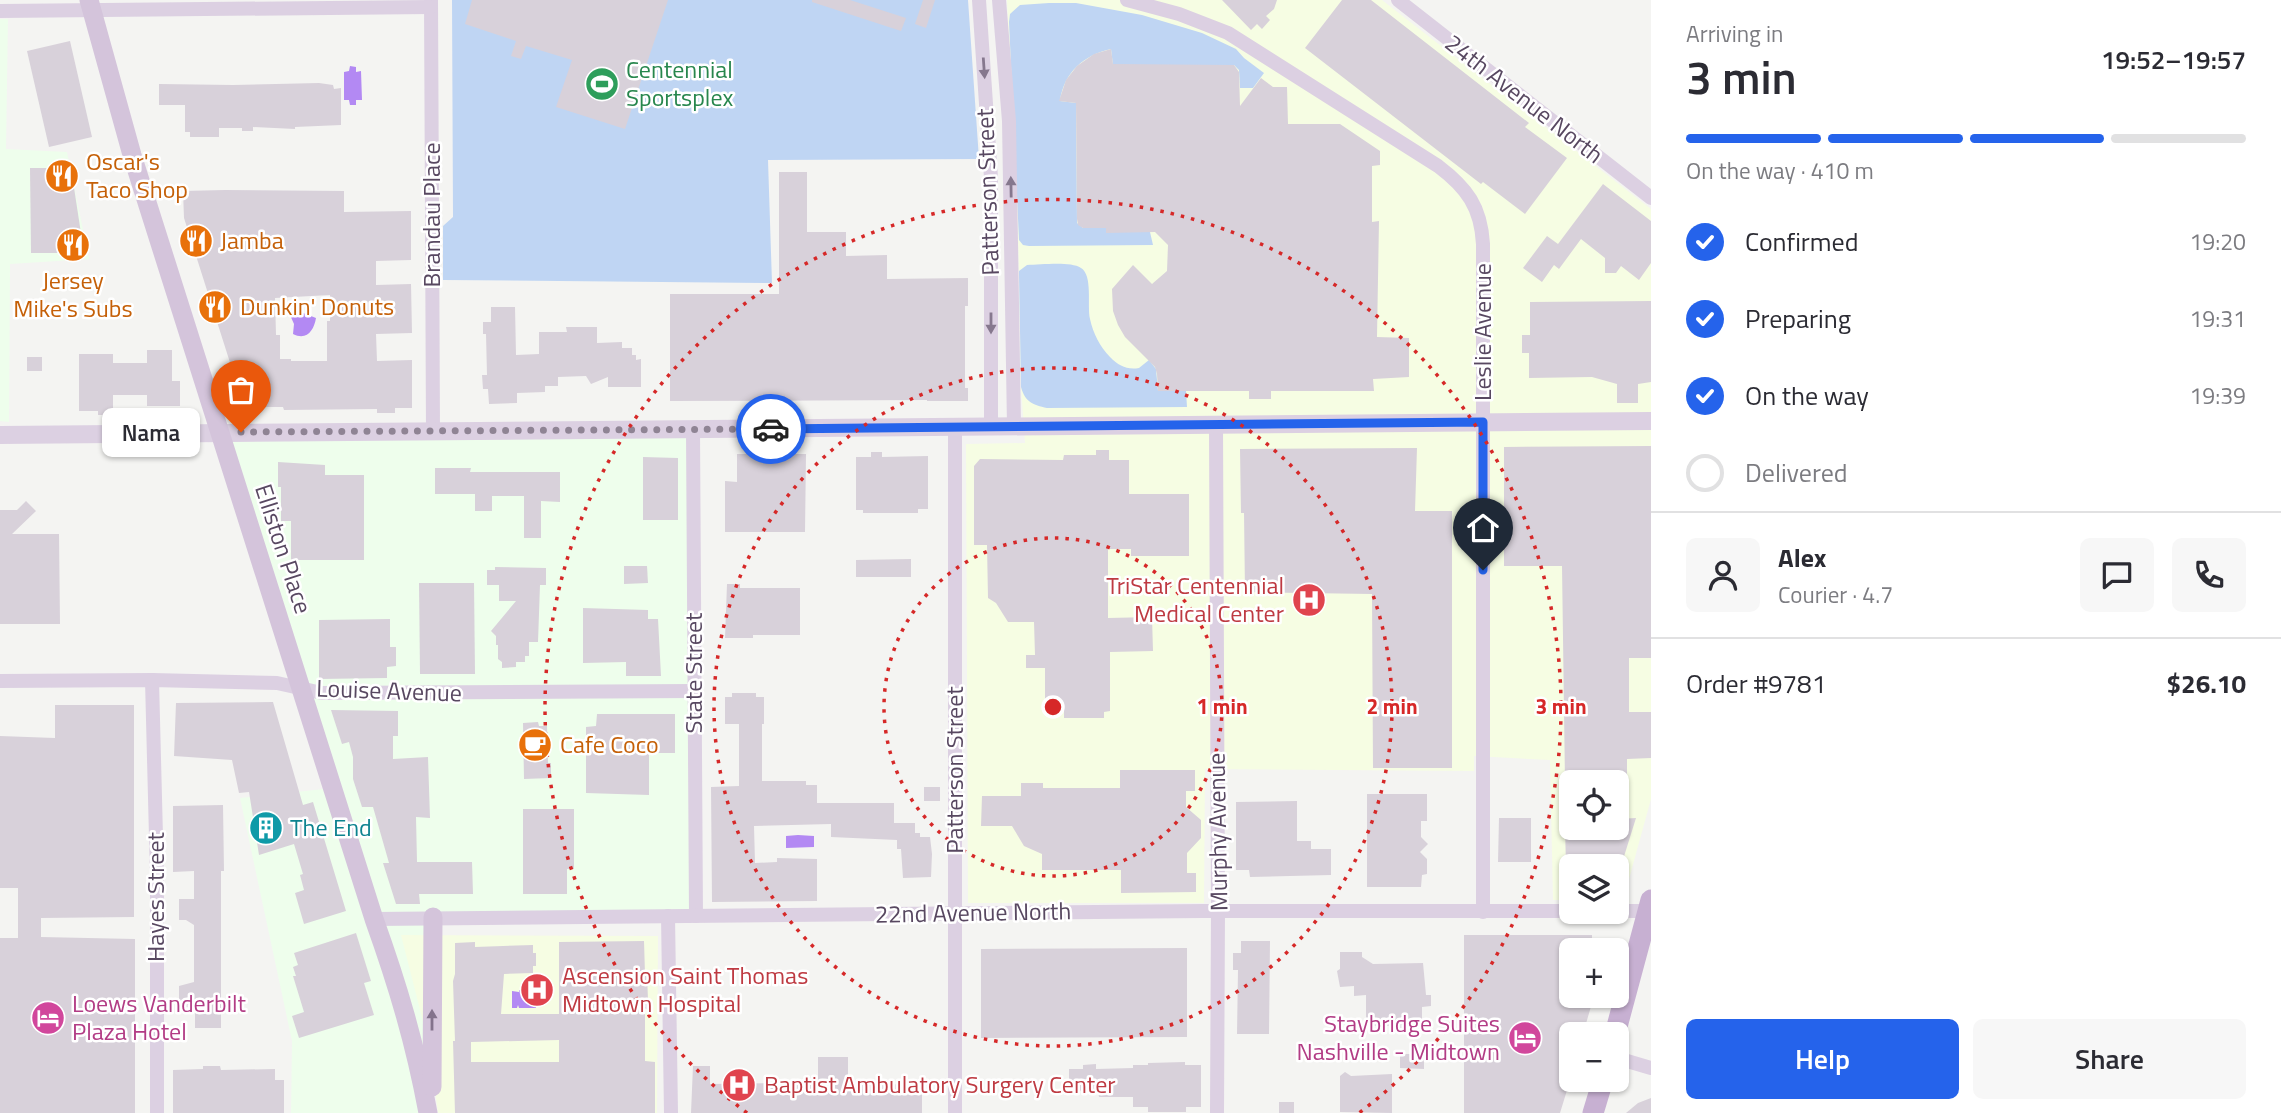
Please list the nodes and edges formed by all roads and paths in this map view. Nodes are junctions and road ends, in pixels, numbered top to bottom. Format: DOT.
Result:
graph roads {
  1 [pos="979,0"];
  2 [pos="999,0"];
  3 [pos="1127,0"];
  4 [pos="1398,0"];
  5 [pos="431,4"];
  6 [pos="90,5"];
  7 [pos="0,11"];
  8 [pos="1651,198"];
  9 [pos="1651,421"];
  10 [pos="1483,422"];
  11 [pos="1216,424"];
  12 [pos="1013,426"];
  13 [pos="990,427"];
  14 [pos="955,428"];
  15 [pos="693,430"];
  16 [pos="433,431"];
  17 [pos="220,432"];
  18 [pos="0,435"];
  19 [pos="152,680"];
  20 [pos="0,681"];
  21 [pos="302,688"];
  22 [pos="694,691"];
  23 [pos="1650,907"];
  24 [pos="1629,910"];
  25 [pos="1219,911"];
  26 [pos="1559,911"];
  27 [pos="1483,912"];
  28 [pos="955,913"];
  29 [pos="668,916"];
  30 [pos="696,916"];
  31 [pos="433,917"];
  32 [pos="374,919"];
  33 [pos="1618,1022"];
  34 [pos="1629,1062"];
  35 [pos="1651,1068"];
  36 [pos="1599,1092"];
  37 [pos="157,1113"];
  38 [pos="430,1113"];
  39 [pos="671,1113"];
  40 [pos="955,1113"];
  41 [pos="1217,1113"];
  42 [pos="1593,1113"];
  1 -- 13 [label="street, Patterson Street, one-way"];
  12 -- 2 [label="street, one-way"];
  3 -- 10 [label="street, Leslie Avenue"];
  4 -- 8 [label="street, 24th Avenue North"];
  5 -- 6 [label="street"];
  5 -- 16 [label="street, Brandau Place"];
  6 -- 7 [label="street"];
  6 -- 17 [label="main road, Elliston Place"];
  9 -- 10 [label="street"];
  10 -- 11 [label="street"];
  10 -- 27 [label="street, Leslie Avenue"];
  11 -- 12 [label="street"];
  11 -- 25 [label="street, Murphy Avenue"];
  12 -- 13 [label="street"];
  13 -- 14 [label="street"];
  14 -- 15 [label="street"];
  14 -- 28 [label="street, Patterson Street"];
  15 -- 16 [label="street"];
  15 -- 22 [label="street, State Street"];
  16 -- 17 [label="street"];
  17 -- 18 [label="street"];
  17 -- 21 [label="main road, Elliston Place"];
  19 -- 20 [label="street, Louise Avenue"];
  19 -- 21 [label="street, Louise Avenue"];
  19 -- 37 [label="street, Hayes Street"];
  21 -- 22 [label="street, Louise Avenue"];
  21 -- 32 [label="main road, Elliston Place"];
  22 -- 30 [label="street, State Street"];
  23 -- 24 [label="street"];
  23 -- 33 [label="main road"];
  25 -- 27 [label="street, 22nd Avenue North"];
  25 -- 28 [label="street, 22nd Avenue North"];
  25 -- 41 [label="street, Murphy Avenue"];
  26 -- 27 [label="street, 22nd Avenue North"];
  28 -- 30 [label="street, 22nd Avenue North"];
  28 -- 40 [label="street, Patterson Street"];
  29 -- 30 [label="street, 22nd Avenue North"];
  29 -- 31 [label="street, 22nd Avenue North"];
  29 -- 39 [label="street"];
  31 -- 32 [label="street, 22nd Avenue North"];
  38 -- 31 [label="main road, one-way"];
  32 -- 38 [label="main road, Elliston Place"];
  34 -- 35 [label="street"];
  36 -- 42 [label="main road"];
}
